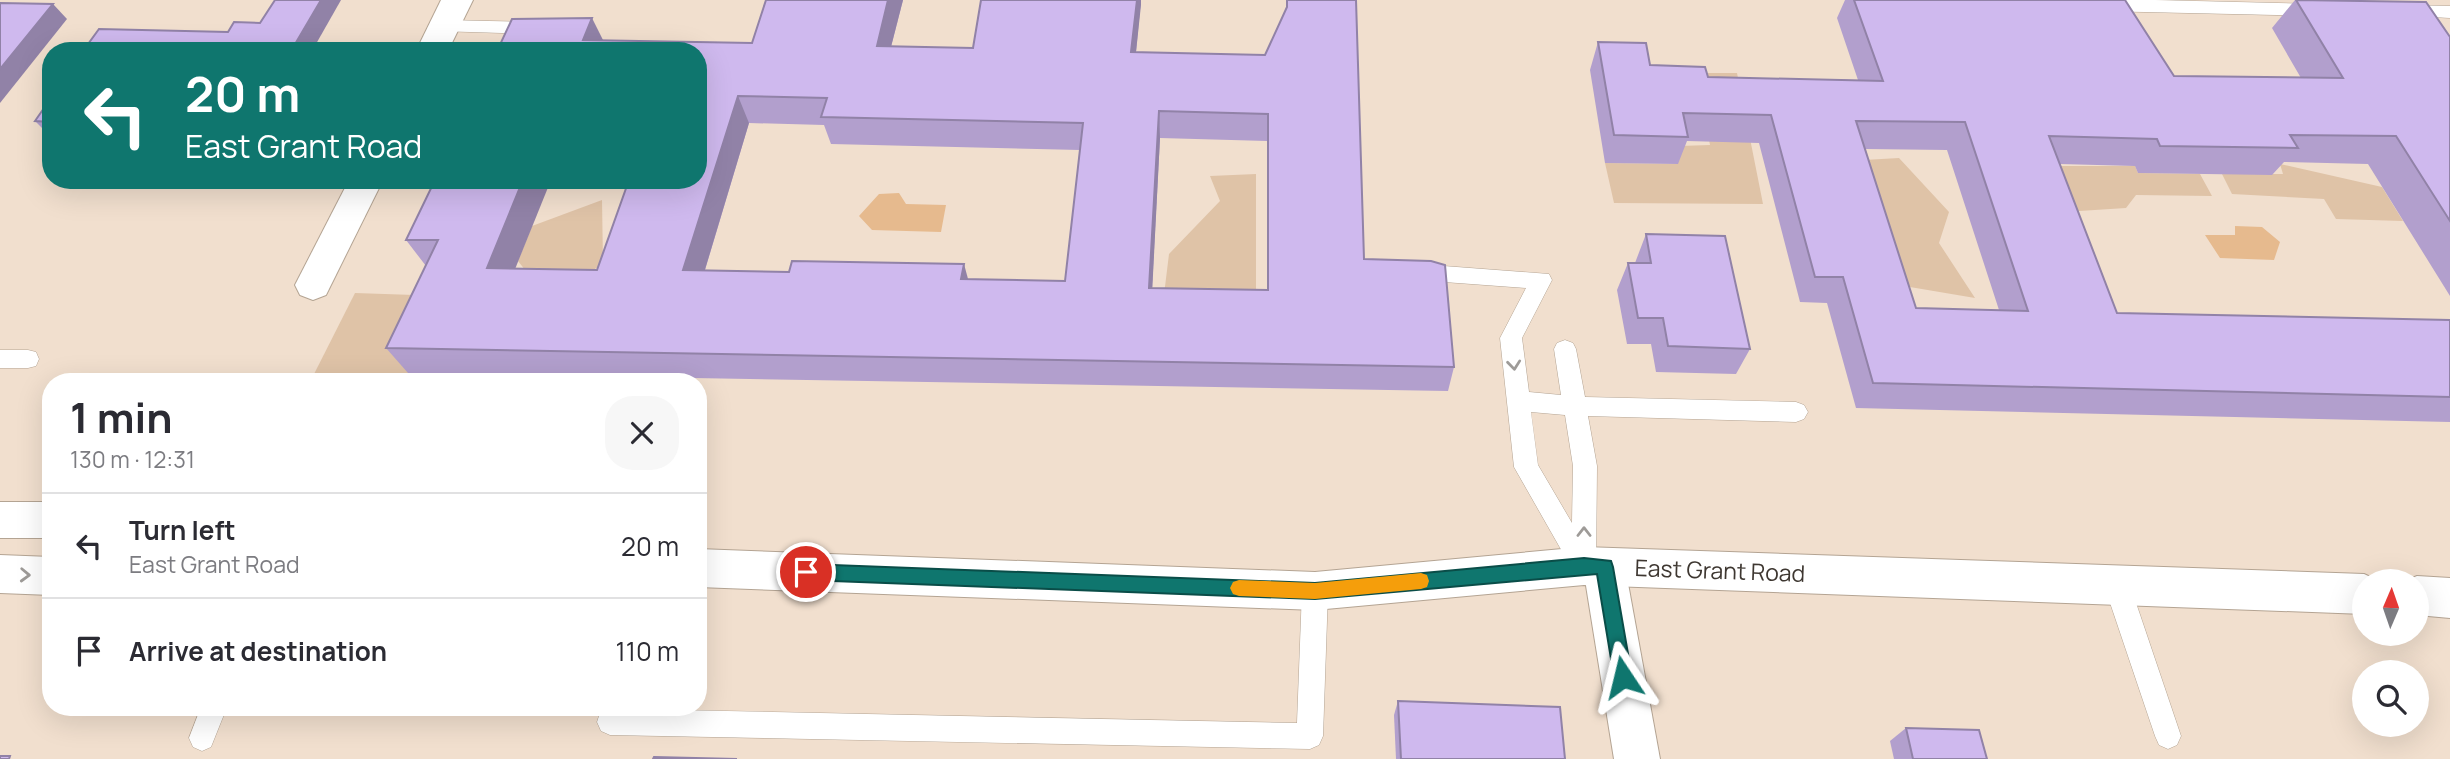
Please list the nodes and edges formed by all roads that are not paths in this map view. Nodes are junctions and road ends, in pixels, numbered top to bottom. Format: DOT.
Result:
graph roads {
  1 [pos="2078,5"];
  2 [pos="2340,10"];
  3 [pos="2381,11"];
  4 [pos="2450,12"];
  5 [pos="445,25"];
  6 [pos="535,28"];
  7 [pos="361,189"];
  8 [pos="1407,272"];
  9 [pos="313,285"];
  10 [pos="1565,349"];
  11 [pos="0,359"];
  12 [pos="29,359"];
  13 [pos="1518,401"];
  14 [pos="1574,406"];
  15 [pos="1796,412"];
  16 [pos="0,520"];
  17 [pos="42,520"];
  18 [pos="1594,566"];
  19 [pos="707,568"];
  20 [pos="0,574"];
  21 [pos="42,576"];
  22 [pos="2117,585"];
  23 [pos="1315,591"];
  24 [pos="2352,594"];
  25 [pos="211,716"];
  26 [pos="612,716"];
  27 [pos="2168,736"];
  28 [pos="202,738"];
  29 [pos="1637,759"];
  1 -- 2 [label="lane"];
  3 -- 4 [label="lane"];
  5 -- 6 [label="lane"];
  7 -- 9 [label="main road"];
  8 -- 13 [label="lane, one-way"];
  10 -- 14 [label="lane"];
  11 -- 12 [label="lane"];
  13 -- 14 [label="lane"];
  13 -- 18 [label="lane"];
  14 -- 15 [label="lane"];
  18 -- 14 [label="lane, one-way"];
  16 -- 17 [label="main road"];
  18 -- 22 [label="main road, East Grant Road"];
  18 -- 23 [label="main road, East Grant Road"];
  18 -- 29 [label="main road"];
  19 -- 23 [label="main road, East Grant Road"];
  20 -- 21 [label="main road, one-way"];
  22 -- 24 [label="main road, East Grant Road"];
  22 -- 27 [label="lane"];
  23 -- 26 [label="lane"];
  25 -- 28 [label="lane"];
}
